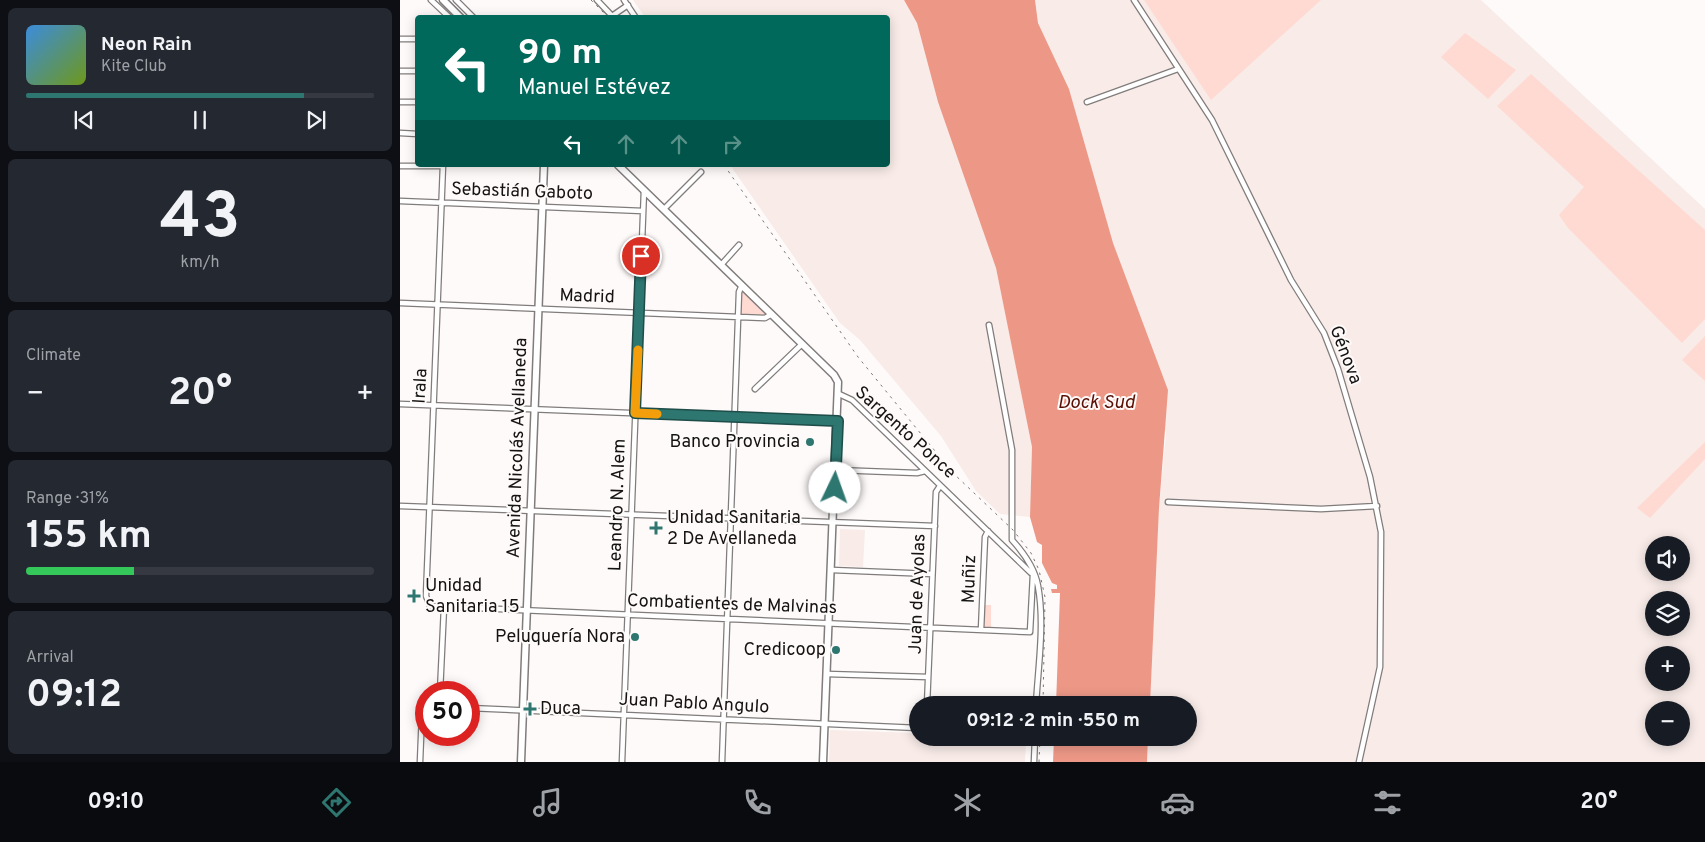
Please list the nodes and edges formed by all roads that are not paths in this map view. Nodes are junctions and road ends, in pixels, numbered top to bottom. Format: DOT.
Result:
graph roads {
  1 [pos="431,0"];
  2 [pos="443,0"];
  3 [pos="456,0"];
  4 [pos="597,0"];
  5 [pos="624,0"];
  6 [pos="1134,0"];
  7 [pos="628,5"];
  8 [pos="446,15"];
  9 [pos="458,15"];
  10 [pos="471,15"];
  11 [pos="611,15"];
  12 [pos="616,15"];
  13 [pos="634,15"];
  14 [pos="400,39"];
  15 [pos="415,40"];
  16 [pos="1178,69"];
  17 [pos="400,71"];
  18 [pos="415,71"];
  19 [pos="400,102"];
  20 [pos="415,102"];
  21 [pos="1087,102"];
  22 [pos="400,133"];
  23 [pos="415,134"];
  24 [pos="400,166"];
  25 [pos="415,166"];
  26 [pos="443,167"];
  27 [pos="544,167"];
  28 [pos="620,167"];
  29 [pos="700,172"];
  30 [pos="644,190"];
  31 [pos="400,201"];
  32 [pos="442,203"];
  33 [pos="542,207"];
  34 [pos="664,209"];
  35 [pos="643,211"];
  36 [pos="739,245"];
  37 [pos="721,264"];
  38 [pos="742,285"];
  39 [pos="400,302"];
  40 [pos="438,304"];
  41 [pos="538,309"];
  42 [pos="639,313"];
  43 [pos="772,314"];
  44 [pos="739,317"];
  45 [pos="989,325"];
  46 [pos="802,344"];
  47 [pos="755,389"];
  48 [pos="839,394"];
  49 [pos="400,404"];
  50 [pos="434,405"];
  51 [pos="534,409"];
  52 [pos="635,413"];
  53 [pos="736,416"];
  54 [pos="838,421"];
  55 [pos="836,470"];
  56 [pos="925,471"];
  57 [pos="940,486"];
  58 [pos="1168,502"];
  59 [pos="400,506"];
  60 [pos="1377,506"];
  61 [pos="430,507"];
  62 [pos="530,511"];
  63 [pos="631,514"];
  64 [pos="732,518"];
  65 [pos="834,522"];
  66 [pos="934,526"];
  67 [pos="988,531"];
  68 [pos="832,570"];
  69 [pos="932,574"];
  70 [pos="1032,574"];
  71 [pos="430,606"];
  72 [pos="444,607"];
  73 [pos="527,610"];
  74 [pos="628,615"];
  75 [pos="728,619"];
  76 [pos="830,623"];
  77 [pos="930,627"];
  78 [pos="982,630"];
  79 [pos="827,674"];
  80 [pos="928,677"];
  81 [pos="441,681"];
  82 [pos="927,696"];
  83 [pos="1036,696"];
  84 [pos="480,709"];
  85 [pos="523,711"];
  86 [pos="624,715"];
  87 [pos="724,720"];
  88 [pos="824,724"];
  89 [pos="909,728"];
  90 [pos="422,746"];
  91 [pos="1035,746"];
  92 [pos="420,762"];
  93 [pos="521,762"];
  94 [pos="622,762"];
  95 [pos="722,762"];
  96 [pos="823,762"];
  97 [pos="1034,762"];
  98 [pos="1359,762"];
  1 -- 8 [label="street"];
  2 -- 9 [label="main road"];
  3 -- 10 [label="street"];
  4 -- 11 [label="street"];
  5 -- 7 [label="street"];
  6 -- 16 [label="street, Génova"];
  7 -- 12 [label="street"];
  7 -- 13 [label="street"];
  14 -- 15 [label="street"];
  16 -- 21 [label="street"];
  16 -- 60 [label="street, Génova"];
  17 -- 18 [label="street"];
  19 -- 20 [label="street"];
  22 -- 23 [label="street"];
  24 -- 25 [label="street"];
  26 -- 32 [label="street, Irala"];
  27 -- 33 [label="main road, Avenida Nicolás Avellaneda"];
  28 -- 30 [label="main road, Sargento Ponce"];
  29 -- 34 [label="street"];
  30 -- 34 [label="main road, Sargento Ponce"];
  30 -- 35 [label="street, Leandro N. Alem"];
  31 -- 32 [label="street, Sebastián Gaboto"];
  32 -- 33 [label="street, Sebastián Gaboto"];
  32 -- 40 [label="street, Irala"];
  33 -- 35 [label="street, Sebastián Gaboto"];
  33 -- 41 [label="main road, Avenida Nicolás Avellaneda"];
  34 -- 37 [label="main road, Sargento Ponce"];
  35 -- 42 [label="street, Leandro N. Alem"];
  36 -- 37 [label="street"];
  37 -- 38 [label="main road, Sargento Ponce"];
  38 -- 43 [label="main road, Sargento Ponce"];
  38 -- 44 [label="street"];
  39 -- 40 [label="street, Madrid"];
  40 -- 41 [label="street, Madrid"];
  40 -- 50 [label="street, Irala"];
  41 -- 42 [label="street, Madrid"];
  41 -- 51 [label="main road, Avenida Nicolás Avellaneda"];
  42 -- 44 [label="street, Madrid"];
  42 -- 52 [label="street, Leandro N. Alem"];
  43 -- 44 [label="street, Madrid"];
  43 -- 46 [label="main road, Sargento Ponce"];
  44 -- 53 [label="street"];
  45 -- 70 [label="street"];
  46 -- 47 [label="street"];
  46 -- 48 [label="main road, Sargento Ponce"];
  48 -- 54 [label="main road"];
  48 -- 56 [label="street, Sargento Ponce"];
  49 -- 50 [label="street"];
  50 -- 51 [label="street"];
  50 -- 61 [label="street, Irala"];
  51 -- 52 [label="street"];
  51 -- 62 [label="main road, Avenida Nicolás Avellaneda"];
  52 -- 53 [label="street"];
  52 -- 63 [label="street, Leandro N. Alem"];
  53 -- 54 [label="street"];
  53 -- 64 [label="street"];
  54 -- 55 [label="main road"];
  55 -- 56 [label="street"];
  55 -- 65 [label="main road"];
  56 -- 57 [label="street, Sargento Ponce"];
  57 -- 66 [label="street, Juan de Ayolas"];
  57 -- 67 [label="street, Sargento Ponce"];
  58 -- 60 [label="street"];
  59 -- 61 [label="street"];
  60 -- 98 [label="street, Génova"];
  61 -- 62 [label="street"];
  61 -- 71 [label="street, Irala"];
  62 -- 63 [label="street"];
  62 -- 73 [label="main road, Avenida Nicolás Avellaneda"];
  63 -- 64 [label="street"];
  63 -- 74 [label="street, Leandro N. Alem"];
  64 -- 65 [label="street"];
  64 -- 75 [label="street"];
  65 -- 66 [label="street"];
  65 -- 68 [label="main road"];
  66 -- 69 [label="street, Juan de Ayolas"];
  67 -- 70 [label="street, Sargento Ponce"];
  67 -- 78 [label="street, Muñiz"];
  68 -- 69 [label="street"];
  68 -- 76 [label="main road"];
  69 -- 77 [label="street, Juan de Ayolas"];
  70 -- 78 [label="street, Combatientes de Malvinas"];
  70 -- 83 [label="street"];
  71 -- 72 [label="street, Combatientes de Malvinas"];
  72 -- 73 [label="street, Combatientes de Malvinas"];
  72 -- 81 [label="street"];
  73 -- 74 [label="street, Combatientes de Malvinas"];
  73 -- 85 [label="main road, Avenida Nicolás Avellaneda"];
  74 -- 75 [label="street, Combatientes de Malvinas"];
  74 -- 86 [label="street, Leandro N. Alem"];
  75 -- 76 [label="street, Combatientes de Malvinas"];
  75 -- 87 [label="street"];
  76 -- 77 [label="street, Combatientes de Malvinas"];
  76 -- 79 [label="main road"];
  77 -- 78 [label="street, Combatientes de Malvinas"];
  77 -- 80 [label="street, Juan de Ayolas"];
  79 -- 80 [label="street"];
  79 -- 88 [label="main road"];
  80 -- 82 [label="street, Juan de Ayolas"];
  84 -- 85 [label="street, Juan Pablo Angulo"];
  85 -- 86 [label="street, Juan Pablo Angulo"];
  85 -- 93 [label="main road, Avenida Nicolás Avellaneda"];
  86 -- 87 [label="street, Juan Pablo Angulo"];
  86 -- 94 [label="street, Leandro N. Alem"];
  87 -- 88 [label="street, Juan Pablo Angulo"];
  87 -- 95 [label="street"];
  88 -- 89 [label="street, Juan Pablo Angulo"];
  88 -- 96 [label="main road"];
  90 -- 92 [label="street"];
  91 -- 97 [label="street"];
}
